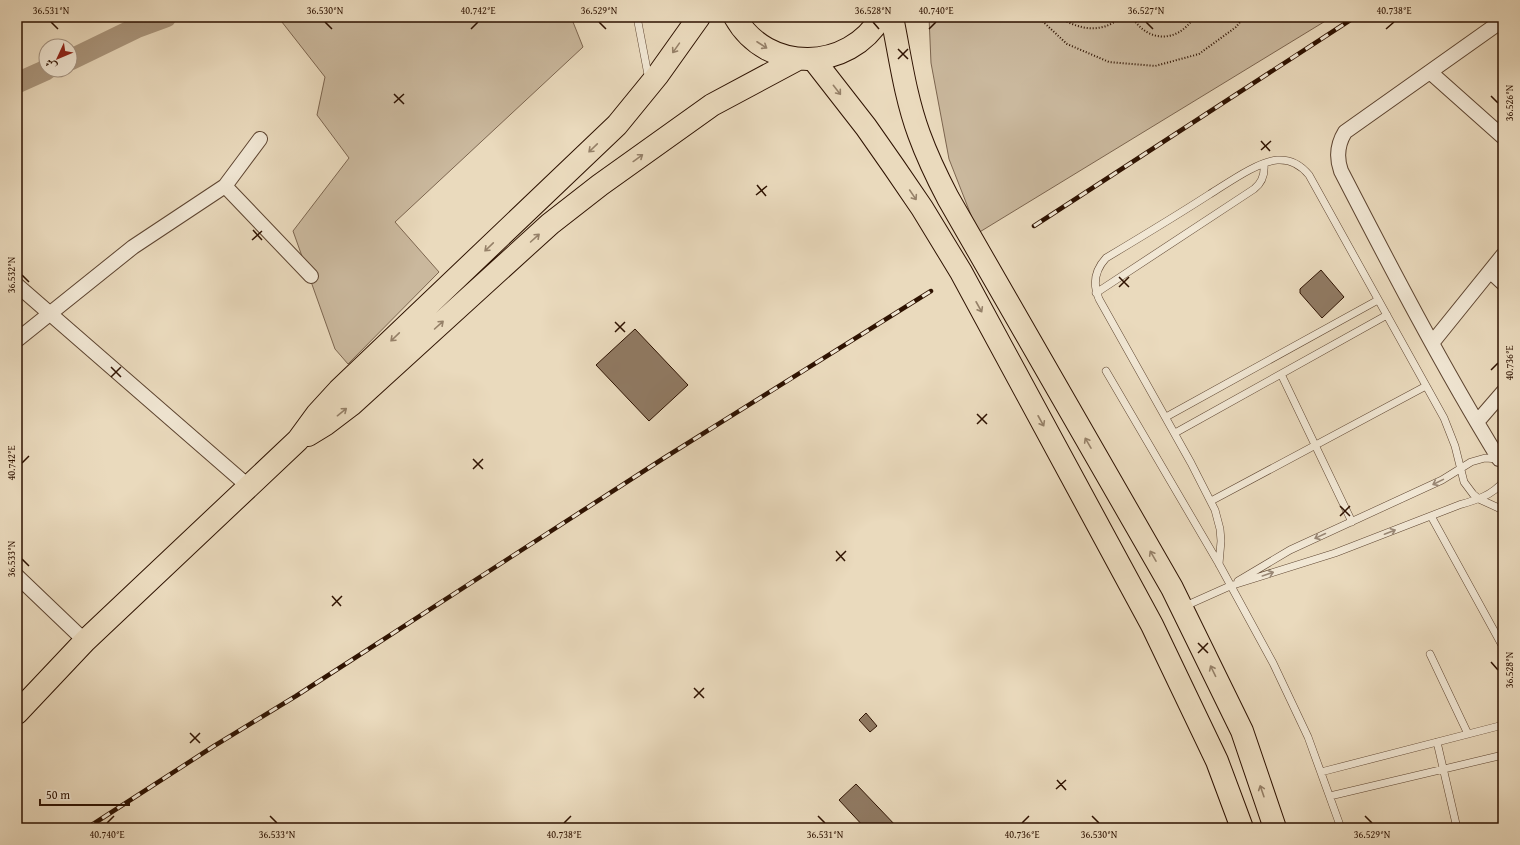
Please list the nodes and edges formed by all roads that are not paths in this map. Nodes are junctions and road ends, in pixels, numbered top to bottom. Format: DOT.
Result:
graph roads {
  1 [pos="637,17"];
  2 [pos="699,17"];
  3 [pos="735,17"];
  4 [pos="881,17"];
  5 [pos="892,17"];
  6 [pos="1503,20"];
  7 [pos="806,59"];
  8 [pos="1430,72"];
  9 [pos="650,85"];
  10 [pos="1503,137"];
  11 [pos="260,139"];
  12 [pos="1264,164"];
  13 [pos="225,186"];
  14 [pos="1503,255"];
  15 [pos="1490,271"];
  16 [pos="311,276"];
  17 [pos="1503,283"];
  18 [pos="17,285"];
  19 [pos="1096,293"];
  20 [pos="1378,300"];
  21 [pos="49,313"];
  22 [pos="1387,315"];
  23 [pos="17,340"];
  24 [pos="1432,343"];
  25 [pos="1106,371"];
  26 [pos="1280,374"];
  27 [pos="1426,386"];
  28 [pos="1503,392"];
  29 [pos="1166,417"];
  30 [pos="1477,422"];
  31 [pos="1175,433"];
  32 [pos="298,440"];
  33 [pos="1316,445"];
  34 [pos="1501,462"];
  35 [pos="1460,470"];
  36 [pos="1503,482"];
  37 [pos="248,486"];
  38 [pos="1480,499"];
  39 [pos="1211,501"];
  40 [pos="1503,510"];
  41 [pos="1431,516"];
  42 [pos="1352,522"];
  43 [pos="1218,564"];
  44 [pos="17,576"];
  45 [pos="1230,586"];
  46 [pos="1181,608"];
  47 [pos="85,641"];
  48 [pos="1503,647"];
  49 [pos="1430,654"];
  50 [pos="17,713"];
  51 [pos="1503,725"];
  52 [pos="1468,734"];
  53 [pos="1437,742"];
  54 [pos="1503,755"];
  55 [pos="1443,769"];
  56 [pos="1321,772"];
  57 [pos="1330,796"];
  58 [pos="1242,828"];
  59 [pos="1275,828"];
  60 [pos="1341,828"];
  61 [pos="1457,828"];
  1 -- 9 [label="lane"];
  2 -- 9 [label="main road, one-way"];
  3 -- 7 [label="main road, one-way"];
  4 -- 7 [label="main road"];
  46 -- 5 [label="main road, one-way"];
  6 -- 8 [label="street"];
  32 -- 7 [label="main road, one-way"];
  7 -- 58 [label="main road, one-way"];
  8 -- 10 [label="street"];
  8 -- 24 [label="street"];
  9 -- 32 [label="main road, one-way"];
  11 -- 13 [label="street"];
  12 -- 19 [label="lane"];
  12 -- 19 [label="lane"];
  12 -- 20 [label="lane"];
  13 -- 16 [label="street"];
  13 -- 21 [label="street"];
  14 -- 15 [label="street"];
  15 -- 17 [label="street"];
  15 -- 24 [label="street"];
  18 -- 21 [label="street"];
  19 -- 29 [label="lane"];
  20 -- 22 [label="lane"];
  20 -- 29 [label="lane"];
  21 -- 23 [label="street"];
  21 -- 37 [label="street"];
  22 -- 26 [label="lane"];
  22 -- 27 [label="lane"];
  24 -- 30 [label="street"];
  25 -- 43 [label="lane"];
  26 -- 31 [label="lane"];
  26 -- 33 [label="lane"];
  27 -- 33 [label="lane"];
  27 -- 35 [label="lane"];
  28 -- 30 [label="street"];
  29 -- 31 [label="lane"];
  30 -- 34 [label="street"];
  31 -- 39 [label="lane"];
  32 -- 37 [label="main road"];
  33 -- 39 [label="lane"];
  33 -- 42 [label="lane"];
  34 -- 35 [label="lane"];
  35 -- 38 [label="lane"];
  35 -- 42 [label="lane, one-way"];
  36 -- 38 [label="lane"];
  37 -- 47 [label="main road"];
  38 -- 40 [label="lane"];
  38 -- 41 [label="lane"];
  39 -- 43 [label="lane"];
  45 -- 41 [label="lane, one-way"];
  41 -- 48 [label="lane"];
  42 -- 45 [label="lane, one-way"];
  43 -- 45 [label="lane"];
  44 -- 47 [label="street"];
  45 -- 46 [label="lane"];
  45 -- 56 [label="lane"];
  59 -- 46 [label="main road, one-way"];
  47 -- 50 [label="main road"];
  49 -- 52 [label="lane"];
  51 -- 52 [label="lane"];
  52 -- 53 [label="lane"];
  53 -- 55 [label="lane"];
  53 -- 56 [label="lane"];
  54 -- 55 [label="lane"];
  55 -- 57 [label="lane"];
  55 -- 61 [label="lane"];
  56 -- 57 [label="lane"];
  57 -- 60 [label="lane"];
}
